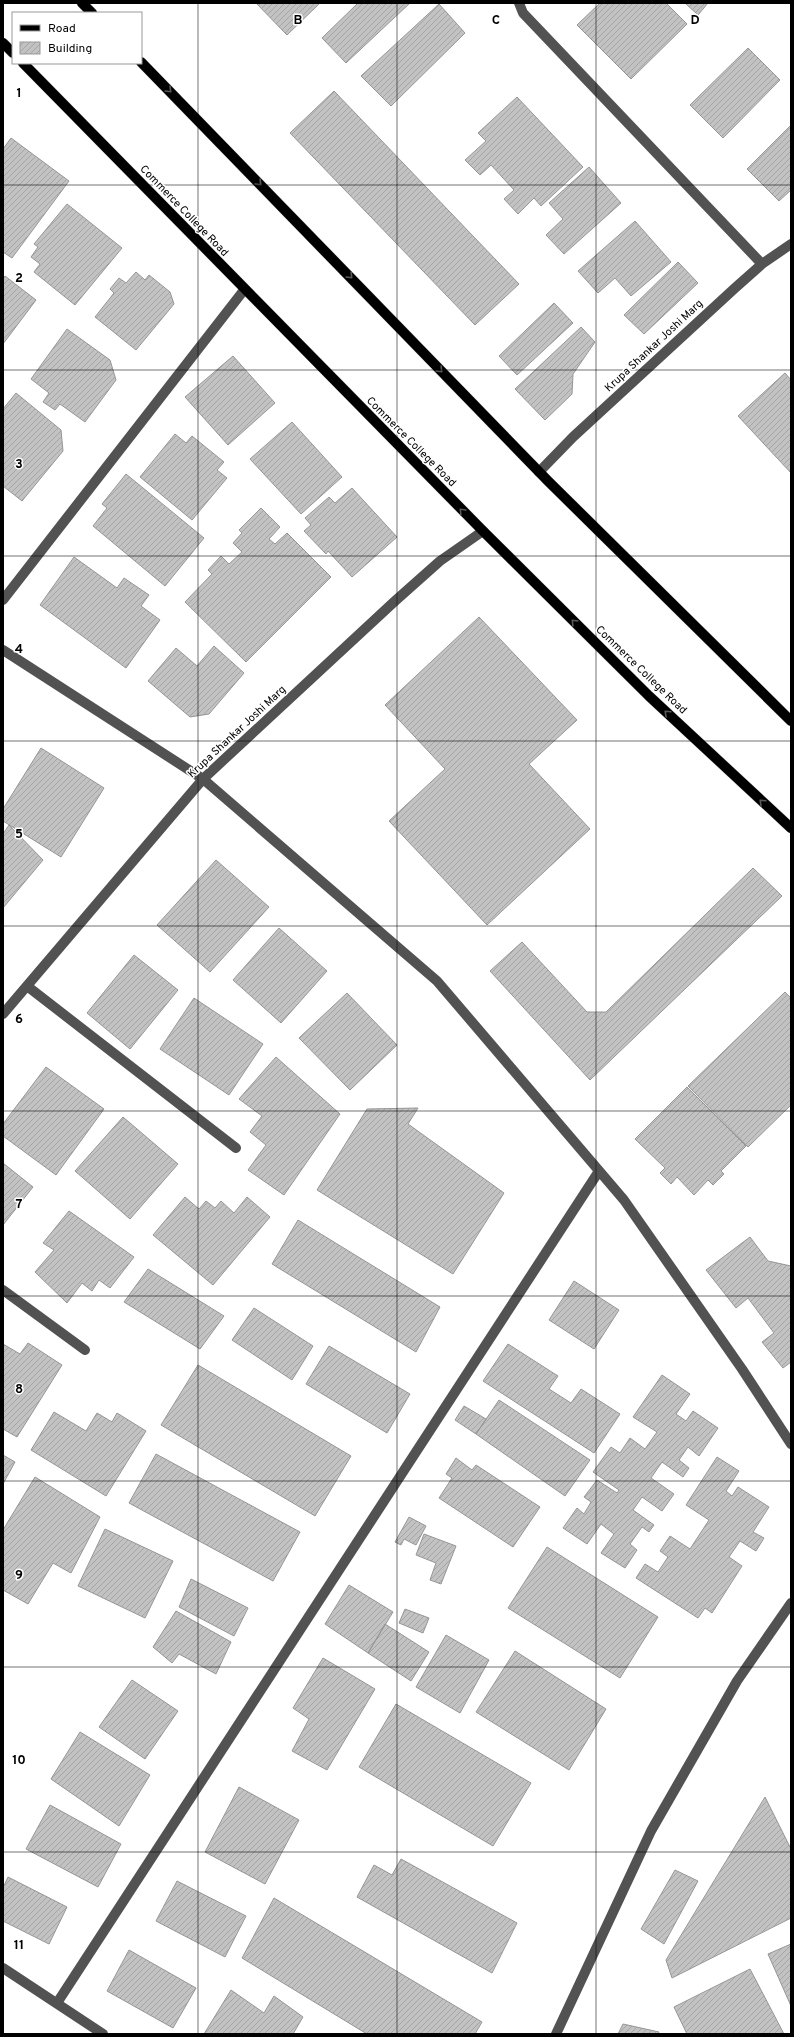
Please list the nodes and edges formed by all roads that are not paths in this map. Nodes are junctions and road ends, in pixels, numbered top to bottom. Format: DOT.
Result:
graph roads {
  1 [pos="82,3"];
  2 [pos="519,3"];
  3 [pos="91,12"];
  4 [pos="3,43"];
  5 [pos="12,52"];
  6 [pos="142,63"];
  7 [pos="24,64"];
  8 [pos="791,244"];
  9 [pos="762,264"];
  10 [pos="244,290"];
  11 [pos="539,472"];
  12 [pos="483,531"];
  13 [pos="3,600"];
  14 [pos="3,650"];
  15 [pos="791,721"];
  16 [pos="203,779"];
  17 [pos="791,828"];
  18 [pos="27,986"];
  19 [pos="3,1014"];
  20 [pos="236,1148"];
  21 [pos="599,1171"];
  22 [pos="3,1290"];
  23 [pos="85,1350"];
  24 [pos="791,1444"];
  25 [pos="791,1603"];
  26 [pos="3,1968"];
  27 [pos="57,2003"];
  28 [pos="103,2034"];
  29 [pos="556,2034"];
  1 -- 3 [label="main road"];
  2 -- 9 [label="street"];
  4 -- 5 [label="main road"];
  6 -- 11 [label="main road, one-way"];
  7 -- 10 [label="main road, Commerce College Road"];
  8 -- 9 [label="street, Krupa Shankar Joshi Marg"];
  9 -- 11 [label="street, Krupa Shankar Joshi Marg"];
  12 -- 10 [label="main road, Commerce College Road, one-way"];
  10 -- 13 [label="street"];
  11 -- 15 [label="main road"];
  12 -- 16 [label="street, Krupa Shankar Joshi Marg"];
  17 -- 12 [label="main road, Commerce College Road, one-way"];
  14 -- 16 [label="street"];
  16 -- 18 [label="street, Krupa Shankar Joshi Marg"];
  16 -- 21 [label="street"];
  18 -- 19 [label="street, Krupa Shankar Joshi Marg"];
  18 -- 20 [label="street"];
  21 -- 24 [label="street"];
  21 -- 27 [label="street"];
  22 -- 23 [label="street"];
  25 -- 29 [label="street"];
  26 -- 27 [label="street"];
  27 -- 28 [label="street"];
}
